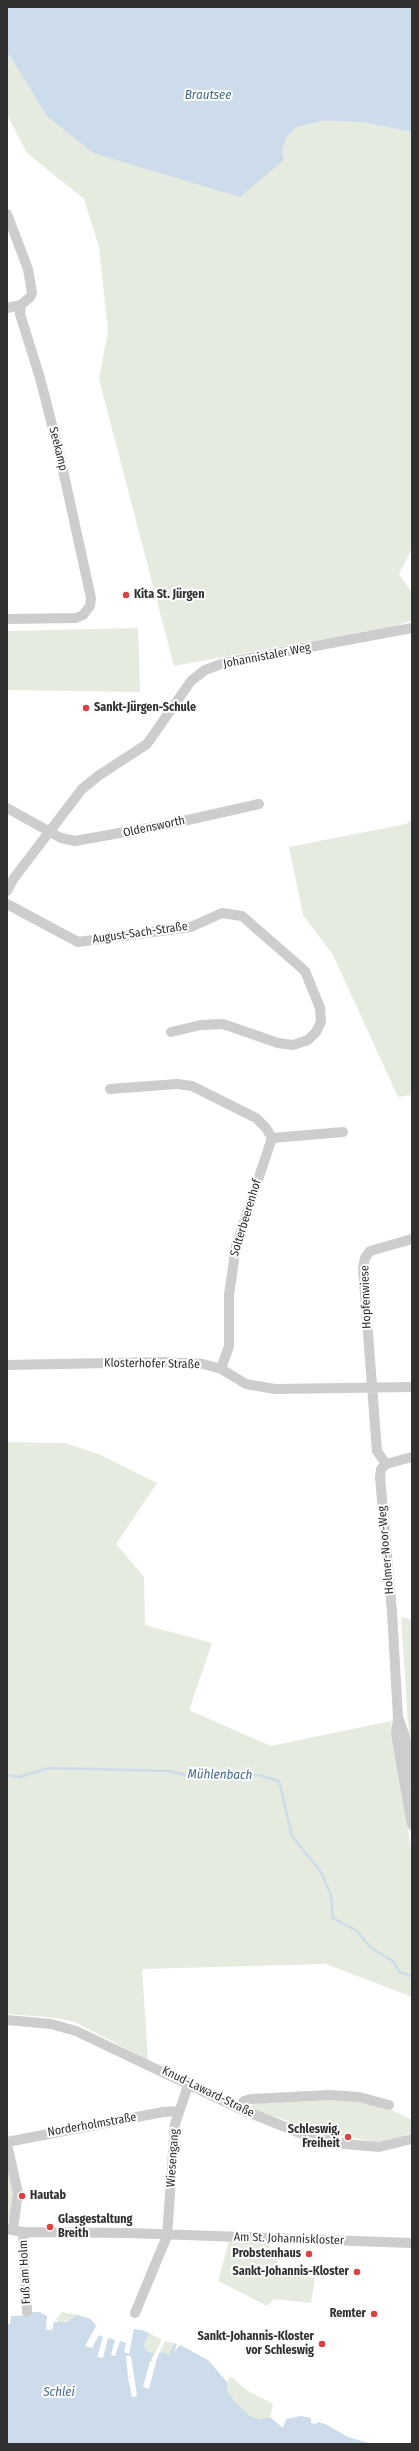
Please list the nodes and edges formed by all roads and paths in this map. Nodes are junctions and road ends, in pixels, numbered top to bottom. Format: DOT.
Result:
graph roads {
  1 [pos="7,214"];
  2 [pos="21,305"];
  3 [pos="7,308"];
  4 [pos="7,619"];
  5 [pos="412,628"];
  6 [pos="259,804"];
  7 [pos="7,808"];
  8 [pos="49,832"];
  9 [pos="7,891"];
  10 [pos="7,904"];
  11 [pos="172,1032"];
  12 [pos="110,1089"];
  13 [pos="343,1132"];
  14 [pos="272,1138"];
  15 [pos="412,1239"];
  16 [pos="7,1365"];
  17 [pos="221,1369"];
  18 [pos="412,1387"];
  19 [pos="372,1388"];
  20 [pos="412,1457"];
  21 [pos="386,1464"];
  22 [pos="398,1718"];
  23 [pos="412,1782"];
  24 [pos="412,1825"];
  25 [pos="7,2020"];
  26 [pos="189,2083"];
  27 [pos="389,2105"];
  28 [pos="238,2108"];
  29 [pos="178,2111"];
  30 [pos="412,2139"];
  31 [pos="7,2143"];
  32 [pos="14,2230"];
  33 [pos="167,2236"];
  34 [pos="412,2243"];
  35 [pos="27,2312"];
  36 [pos="135,2313"];
  1 -- 2 [label="street"];
  2 -- 3 [label="street"];
  2 -- 4 [label="street, Seekamp"];
  5 -- 8 [label="street, Johannistaler Weg"];
  6 -- 8 [label="street, Oldensworth"];
  7 -- 8 [label="street, Oldensworth"];
  8 -- 9 [label="street, Johannistaler Weg"];
  10 -- 11 [label="street, August-Sach-Straße"];
  12 -- 14 [label="street"];
  13 -- 14 [label="street"];
  14 -- 17 [label="street, Solterbeerenhof"];
  15 -- 19 [label="street, Hopfenwiese"];
  16 -- 17 [label="street, Klosterhofer Straße"];
  17 -- 19 [label="street, Klosterhofer Straße"];
  18 -- 19 [label="street, Klosterhofer Straße"];
  19 -- 21 [label="street"];
  20 -- 21 [label="street"];
  21 -- 22 [label="street, Holmer-Noor-Weg"];
  22 -- 23 [label="street, Holmer-Noor-Weg"];
  22 -- 24 [label="street, Holmer-Noor-Weg"];
  25 -- 26 [label="street, Knud-Laward-Straße"];
  26 -- 28 [label="street, Knud-Laward-Straße"];
  26 -- 29 [label="street, Wiesengang"];
  27 -- 28 [label="street"];
  28 -- 30 [label="street, Knud-Laward-Straße"];
  29 -- 31 [label="street, Norderholmstraße"];
  29 -- 33 [label="street, Wiesengang"];
  31 -- 32 [label="street, Fuß am Holm"];
  32 -- 33 [label="street, Am St. Johanniskloster"];
  32 -- 35 [label="street, Fuß am Holm"];
  33 -- 34 [label="street, Am St. Johanniskloster"];
  33 -- 36 [label="street, Wiesengang"];
}
